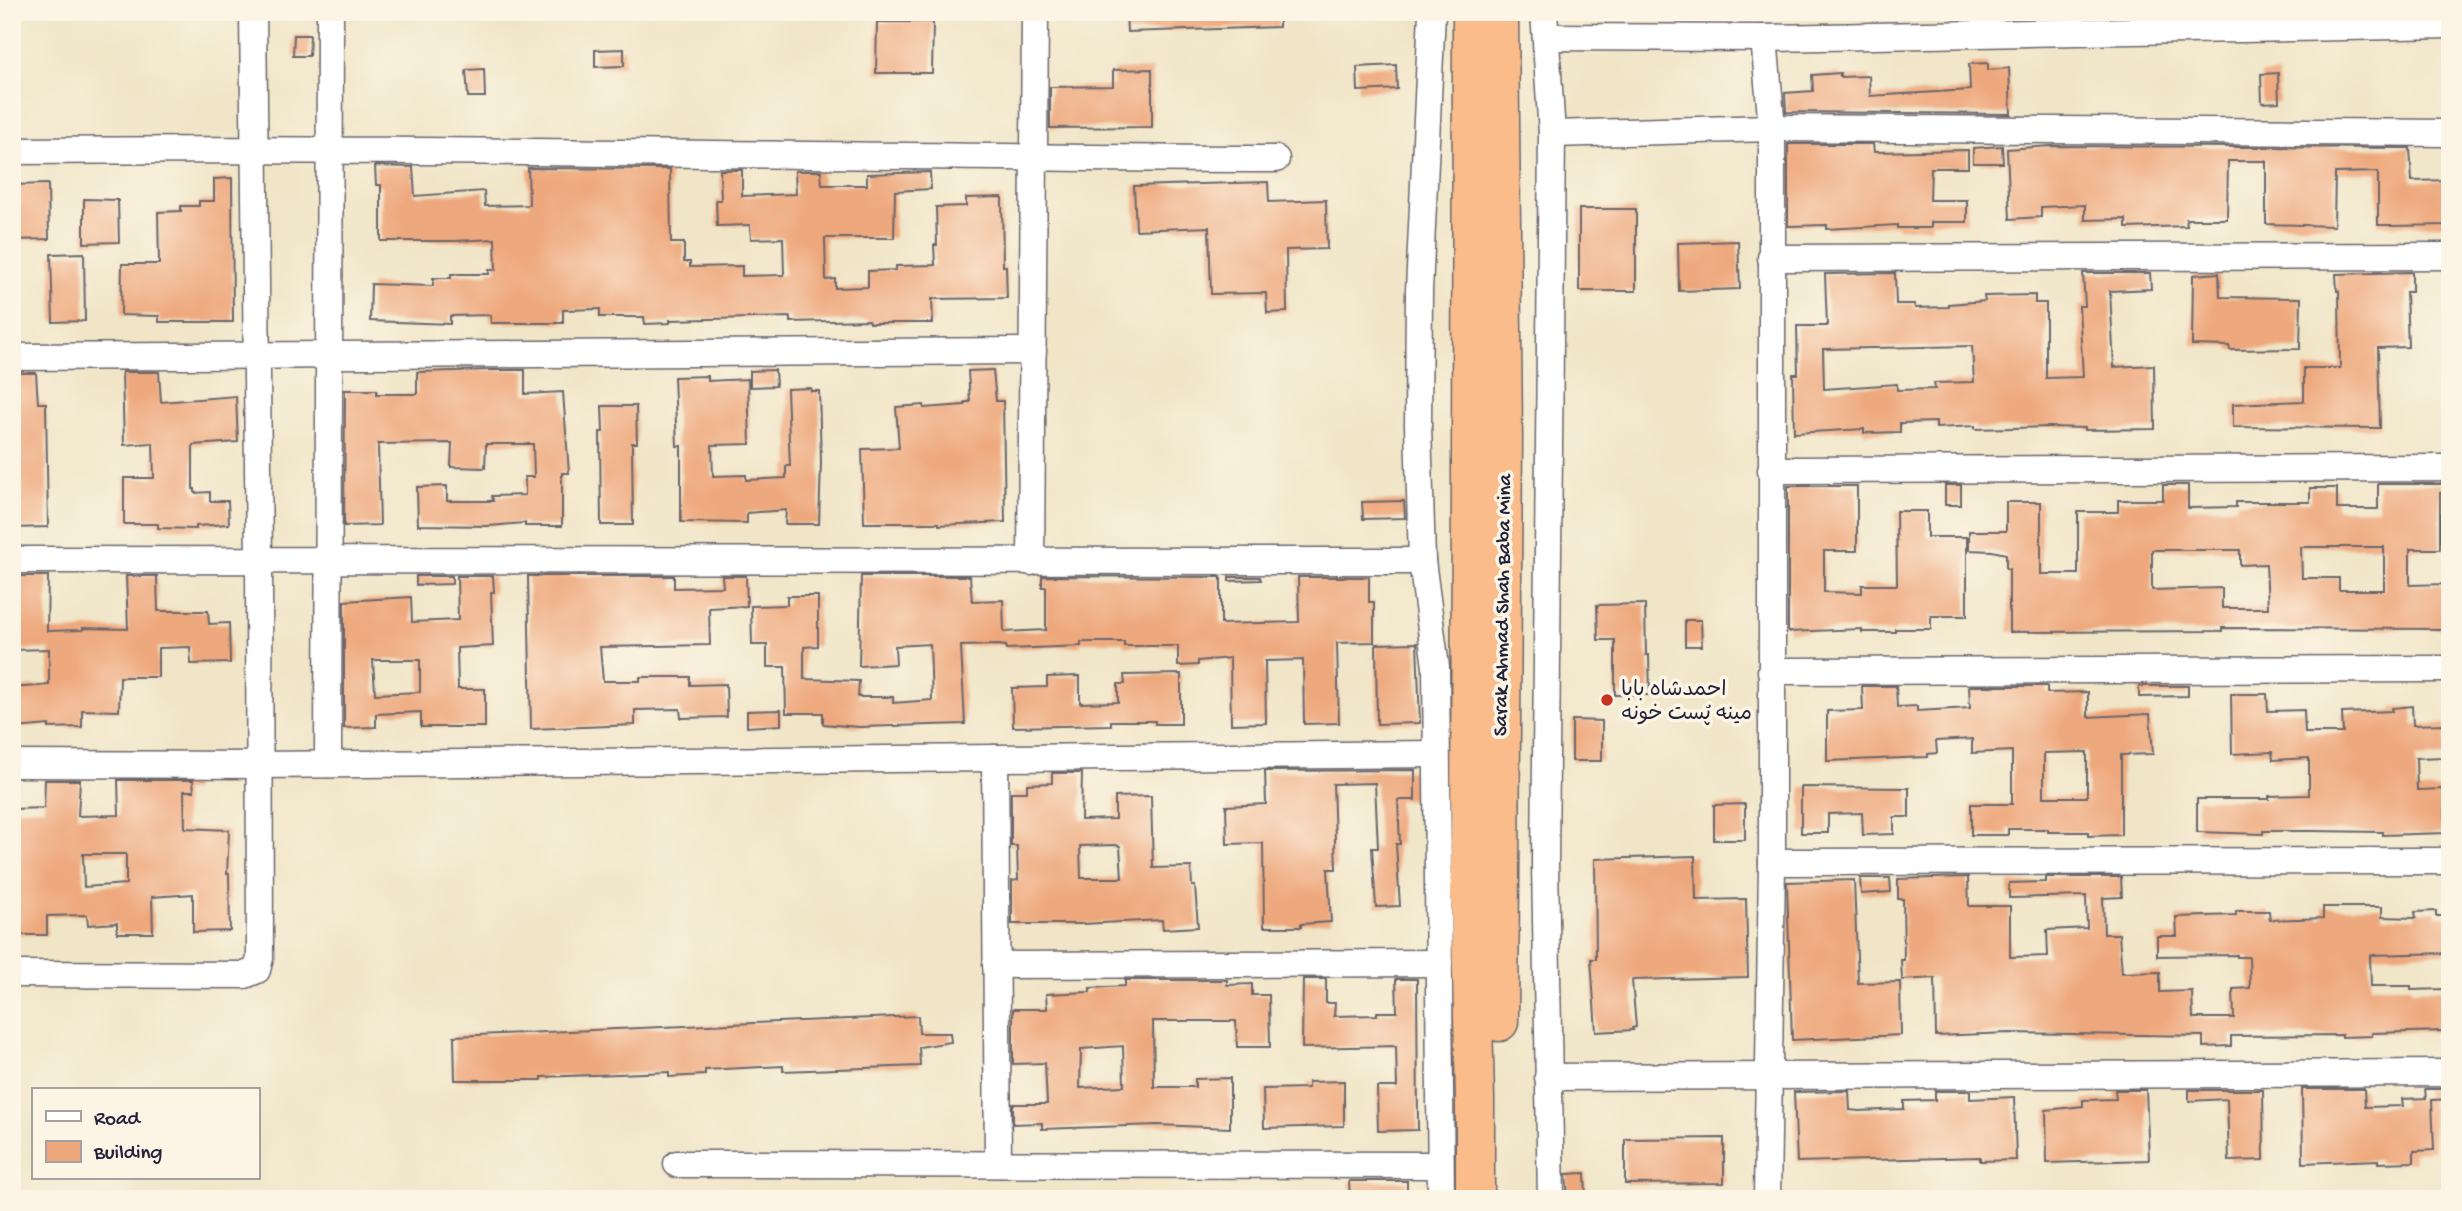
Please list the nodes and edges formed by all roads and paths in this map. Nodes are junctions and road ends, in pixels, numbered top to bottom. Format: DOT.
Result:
graph roads {
  1 [pos="253,12"];
  2 [pos="330,12"];
  3 [pos="1035,12"];
  4 [pos="1432,12"];
  5 [pos="1472,12"];
  6 [pos="1499,12"];
  7 [pos="1545,25"];
  8 [pos="2450,25"];
  9 [pos="1764,38"];
  10 [pos="1772,128"];
  11 [pos="2450,133"];
  12 [pos="1552,134"];
  13 [pos="256,149"];
  14 [pos="331,149"];
  15 [pos="12,151"];
  16 [pos="1033,159"];
  17 [pos="1276,159"];
  18 [pos="2450,256"];
  19 [pos="1771,258"];
  20 [pos="1032,351"];
  21 [pos="12,357"];
  22 [pos="256,357"];
  23 [pos="329,357"];
  24 [pos="2450,468"];
  25 [pos="1771,470"];
  26 [pos="259,559"];
  27 [pos="329,559"];
  28 [pos="12,560"];
  29 [pos="1422,561"];
  30 [pos="1031,562"];
  31 [pos="2450,669"];
  32 [pos="1772,671"];
  33 [pos="1436,754"];
  34 [pos="995,758"];
  35 [pos="12,764"];
  36 [pos="328,764"];
  37 [pos="259,765"];
  38 [pos="2450,861"];
  39 [pos="1772,862"];
  40 [pos="1439,963"];
  41 [pos="996,965"];
  42 [pos="12,975"];
  43 [pos="2450,1073"];
  44 [pos="1769,1074"];
  45 [pos="1548,1077"];
  46 [pos="677,1164"];
  47 [pos="998,1164"];
  48 [pos="1440,1165"];
  49 [pos="1441,1199"];
  50 [pos="1475,1199"];
  51 [pos="1500,1199"];
  52 [pos="1550,1199"];
  53 [pos="1768,1199"];
  1 -- 13 [label="street"];
  2 -- 14 [label="street"];
  3 -- 16 [label="street"];
  4 -- 29 [label="street"];
  5 -- 50 [label="highway"];
  6 -- 51 [label="highway, Sarak Ahmad Shah Baba Mina"];
  7 -- 9 [label="street"];
  7 -- 12 [label="street"];
  8 -- 9 [label="street"];
  9 -- 10 [label="street"];
  10 -- 11 [label="street"];
  10 -- 12 [label="street"];
  10 -- 19 [label="street"];
  12 -- 45 [label="street"];
  13 -- 14 [label="street"];
  13 -- 15 [label="street"];
  13 -- 22 [label="street"];
  14 -- 16 [label="street"];
  14 -- 23 [label="street"];
  16 -- 17 [label="street"];
  16 -- 20 [label="street"];
  18 -- 19 [label="street"];
  19 -- 25 [label="street"];
  20 -- 23 [label="street"];
  20 -- 30 [label="street"];
  21 -- 22 [label="street"];
  22 -- 23 [label="street"];
  22 -- 26 [label="street"];
  23 -- 27 [label="street"];
  24 -- 25 [label="street"];
  25 -- 32 [label="street"];
  26 -- 27 [label="street"];
  26 -- 28 [label="street"];
  26 -- 37 [label="street"];
  27 -- 30 [label="street"];
  27 -- 36 [label="street"];
  29 -- 30 [label="street"];
  29 -- 33 [label="street"];
  31 -- 32 [label="street"];
  32 -- 39 [label="street"];
  33 -- 34 [label="street"];
  33 -- 40 [label="street"];
  34 -- 36 [label="street"];
  34 -- 41 [label="street"];
  35 -- 37 [label="street"];
  36 -- 37 [label="street"];
  37 -- 42 [label="street"];
  38 -- 39 [label="street"];
  39 -- 44 [label="street"];
  40 -- 41 [label="street"];
  40 -- 48 [label="street"];
  41 -- 47 [label="street"];
  43 -- 44 [label="street"];
  44 -- 45 [label="street"];
  44 -- 53 [label="street"];
  45 -- 52 [label="street"];
  46 -- 47 [label="street"];
  47 -- 48 [label="street"];
  48 -- 49 [label="street"];
}
